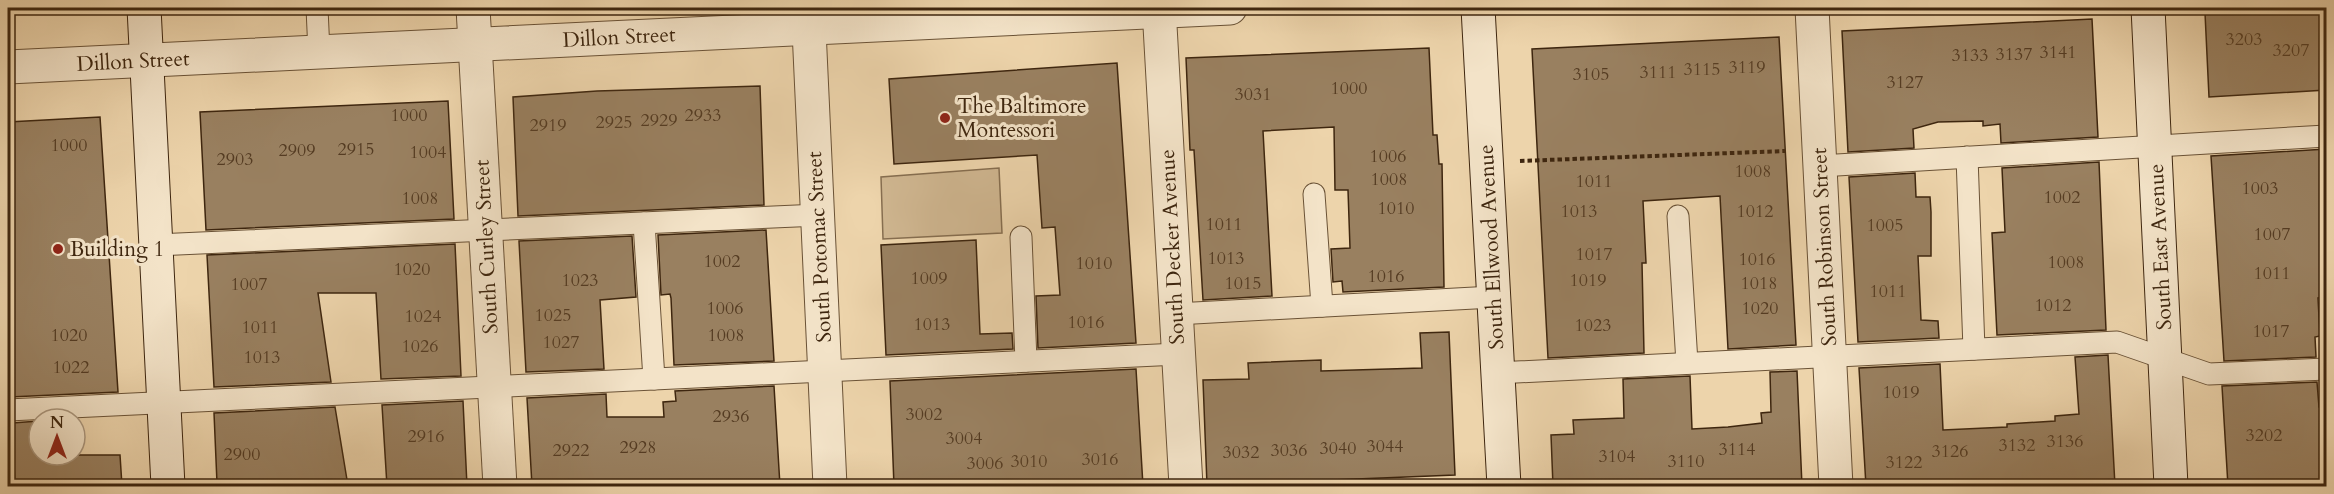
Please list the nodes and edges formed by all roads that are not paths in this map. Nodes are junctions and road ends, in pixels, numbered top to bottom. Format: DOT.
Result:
graph roads {
  1 [pos="144,8"];
  2 [pos="317,8"];
  3 [pos="473,8"];
  4 [pos="1230,8"];
  5 [pos="1478,8"];
  6 [pos="1812,8"];
  7 [pos="2148,8"];
  8 [pos="1159,9"];
  9 [pos="808,18"];
  10 [pos="475,44"];
  11 [pos="320,52"];
  12 [pos="147,60"];
  13 [pos="8,67"];
  14 [pos="2326,136"];
  15 [pos="2155,146"];
  16 [pos="1967,157"];
  17 [pos="1819,158"];
  18 [pos="1314,194"];
  19 [pos="819,215"];
  20 [pos="1678,216"];
  21 [pos="644,223"];
  22 [pos="485,230"];
  23 [pos="1021,237"];
  24 [pos="156,245"];
  25 [pos="1493,297"];
  26 [pos="1322,306"];
  27 [pos="1176,314"];
  28 [pos="1974,349"];
  29 [pos="1178,354"];
  30 [pos="1829,356"];
  31 [pos="2165,358"];
  32 [pos="1026,362"];
  33 [pos="1688,363"];
  34 [pos="2326,369"];
  35 [pos="825,371"];
  36 [pos="1497,373"];
  37 [pos="654,380"];
  38 [pos="494,387"];
  39 [pos="164,403"];
  40 [pos="8,410"];
  41 [pos="168,486"];
  42 [pos="500,486"];
  43 [pos="830,486"];
  44 [pos="1186,486"];
  45 [pos="1504,486"];
  46 [pos="1836,486"];
  47 [pos="2171,486"];
  1 -- 12 [label="street"];
  2 -- 11 [label="lane"];
  3 -- 10 [label="street, South Curley Street"];
  4 -- 8 [label="street, Dillon Street"];
  5 -- 25 [label="street, South Ellwood Avenue"];
  6 -- 17 [label="street, South Robinson Street"];
  7 -- 15 [label="street, South East Avenue"];
  8 -- 9 [label="street, Dillon Street"];
  8 -- 27 [label="street, South Decker Avenue"];
  9 -- 10 [label="street, Dillon Street"];
  9 -- 19 [label="street, South Potomac Street"];
  10 -- 11 [label="street, Dillon Street"];
  10 -- 22 [label="street, South Curley Street"];
  11 -- 12 [label="street, Dillon Street"];
  12 -- 13 [label="street, Dillon Street"];
  12 -- 24 [label="street"];
  14 -- 15 [label="lane"];
  15 -- 16 [label="lane"];
  15 -- 31 [label="street, South East Avenue"];
  16 -- 17 [label="lane"];
  16 -- 28 [label="lane"];
  17 -- 30 [label="street, South Robinson Street"];
  18 -- 26 [label="lane"];
  19 -- 21 [label="lane"];
  19 -- 35 [label="street, South Potomac Street"];
  20 -- 33 [label="lane"];
  21 -- 22 [label="lane"];
  21 -- 37 [label="lane"];
  22 -- 24 [label="lane"];
  22 -- 38 [label="street, South Curley Street"];
  23 -- 32 [label="lane"];
  24 -- 39 [label="street"];
  25 -- 26 [label="lane"];
  25 -- 36 [label="street, South Ellwood Avenue"];
  26 -- 27 [label="lane"];
  27 -- 29 [label="street, South Decker Avenue"];
  28 -- 30 [label="lane"];
  28 -- 31 [label="lane"];
  29 -- 32 [label="lane"];
  29 -- 44 [label="street, South Decker Avenue"];
  30 -- 33 [label="lane"];
  30 -- 46 [label="street, South Robinson Street"];
  31 -- 34 [label="lane"];
  31 -- 47 [label="street, South East Avenue"];
  32 -- 35 [label="lane"];
  33 -- 36 [label="lane"];
  35 -- 37 [label="lane"];
  35 -- 43 [label="street, South Potomac Street"];
  36 -- 45 [label="street, South Ellwood Avenue"];
  37 -- 38 [label="lane"];
  38 -- 39 [label="lane"];
  38 -- 42 [label="street, South Curley Street"];
  39 -- 40 [label="lane"];
  39 -- 41 [label="street"];
}
